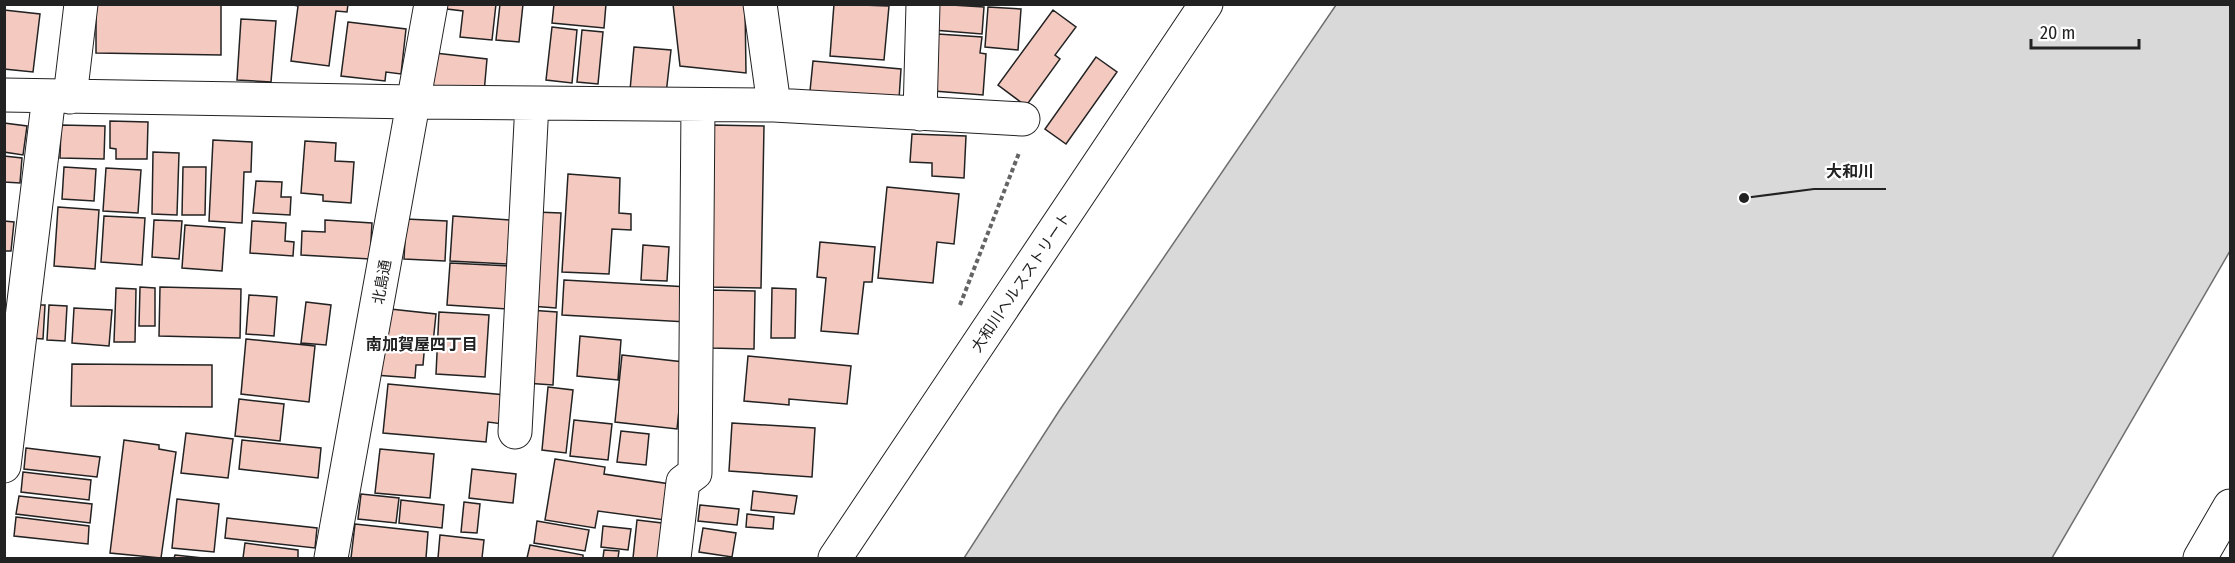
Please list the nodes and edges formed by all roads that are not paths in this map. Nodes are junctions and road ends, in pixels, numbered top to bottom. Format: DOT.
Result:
graph roads {
  1 [pos="81,4"];
  2 [pos="431,4"];
  3 [pos="760,4"];
  4 [pos="923,4"];
  5 [pos="1206,4"];
  6 [pos="4,94"];
  7 [pos="60,96"];
  8 [pos="414,102"];
  9 [pos="532,103"];
  10 [pos="698,105"];
  11 [pos="774,105"];
  12 [pos="920,114"];
  13 [pos="1023,119"];
  14 [pos="8,410"];
  15 [pos="515,432"];
  16 [pos="4,466"];
  17 [pos="2230,506"];
  18 [pos="331,558"];
  19 [pos="674,558"];
  20 [pos="835,558"];
  21 [pos="2200,558"];
  1 -- 7 [label="street"];
  2 -- 8 [label="street, 北島通"];
  3 -- 11 [label="street"];
  4 -- 12 [label="street"];
  5 -- 20 [label="street, 大和川ヘルスストリート"];
  6 -- 7 [label="street"];
  7 -- 8 [label="street"];
  7 -- 14 [label="street"];
  8 -- 9 [label="street"];
  8 -- 18 [label="street, 北島通"];
  9 -- 10 [label="street"];
  9 -- 15 [label="street"];
  10 -- 11 [label="street"];
  10 -- 19 [label="street"];
  11 -- 12 [label="street"];
  12 -- 13 [label="street"];
  14 -- 16 [label="street"];
  17 -- 21 [label="street"];
}
